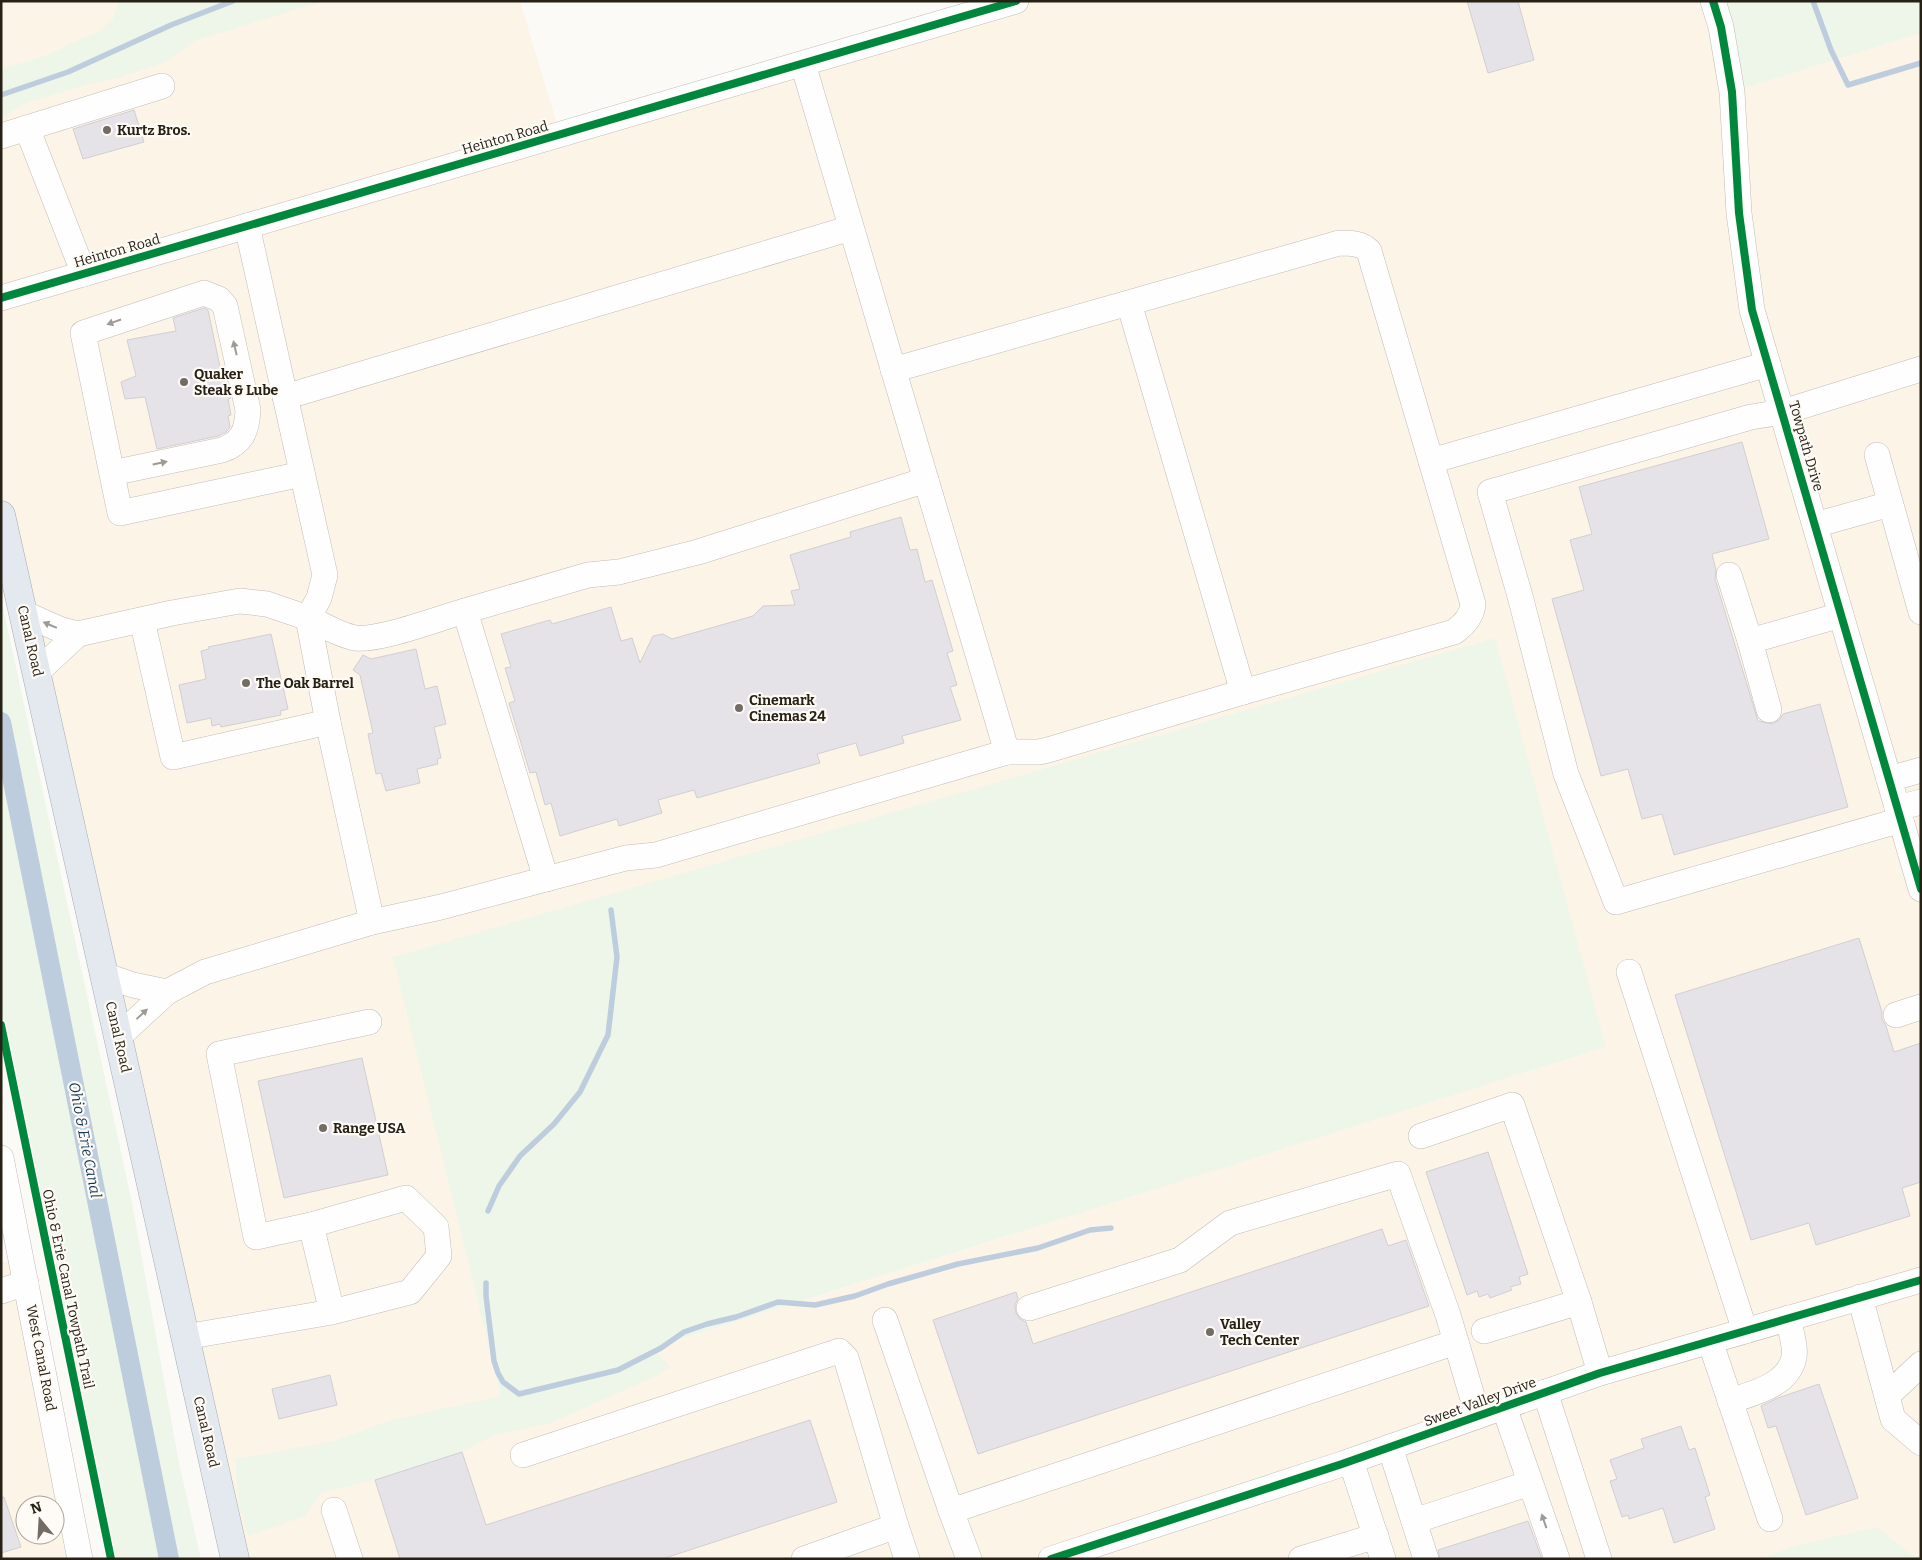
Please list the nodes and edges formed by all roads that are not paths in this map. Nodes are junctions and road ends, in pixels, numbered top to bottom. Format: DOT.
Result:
graph roads {
  1 [pos="1016,1"];
  2 [pos="1713,1"];
  3 [pos="803,64"];
  4 [pos="162,86"];
  5 [pos="27,128"];
  6 [pos="1,136"];
  7 [pos="248,226"];
  8 [pos="852,228"];
  9 [pos="84,274"];
  10 [pos="1,298"];
  11 [pos="1129,303"];
  12 [pos="1768,364"];
  13 [pos="1921,369"];
  14 [pos="894,370"];
  15 [pos="285,397"];
  16 [pos="1783,412"];
  17 [pos="1877,456"];
  18 [pos="1431,461"];
  19 [pos="112,474"];
  20 [pos="302,474"];
  21 [pos="926,480"];
  22 [pos="1890,504"];
  23 [pos="1,515"];
  24 [pos="1815,525"];
  25 [pos="1729,574"];
  26 [pos="465,611"];
  27 [pos="1921,612"];
  28 [pos="23,613"];
  29 [pos="1842,615"];
  30 [pos="308,618"];
  31 [pos="142,620"];
  32 [pos="78,634"];
  33 [pos="1750,641"];
  34 [pos="36,672"];
  35 [pos="1243,692"];
  36 [pos="1769,710"];
  37 [pos="328,722"];
  38 [pos="1007,752"];
  39 [pos="1921,770"];
  40 [pos="1889,779"];
  41 [pos="1906,810"];
  42 [pos="546,879"];
  43 [pos="1921,889"];
  44 [pos="372,922"];
  45 [pos="1629,972"];
  46 [pos="104,975"];
  47 [pos="167,992"];
  48 [pos="1921,1008"];
  49 [pos="1896,1015"];
  50 [pos="369,1022"];
  51 [pos="118,1037"];
  52 [pos="1421,1136"];
  53 [pos="1,1158"];
  54 [pos="312,1225"];
  55 [pos="1921,1280"];
  56 [pos="26,1283"];
  57 [pos="1,1292"];
  58 [pos="1860,1297"];
  59 [pos="1578,1302"];
  60 [pos="1029,1308"];
  61 [pos="332,1312"];
  62 [pos="1788,1318"];
  63 [pos="885,1320"];
  64 [pos="1484,1331"];
  65 [pos="1745,1331"];
  66 [pos="185,1337"];
  67 [pos="1710,1341"];
  68 [pos="1456,1342"];
  69 [pos="1921,1364"];
  70 [pos="1600,1373"];
  71 [pos="1545,1392"];
  72 [pos="1887,1396"];
  73 [pos="1730,1401"];
  74 [pos="1504,1407"];
  75 [pos="1478,1416"];
  76 [pos="1921,1443"];
  77 [pos="1390,1447"];
  78 [pos="522,1455"];
  79 [pos="1351,1461"];
  80 [pos="1530,1483"];
  81 [pos="334,1510"];
  82 [pos="951,1511"];
  83 [pos="1770,1519"];
  84 [pos="1414,1521"];
  85 [pos="896,1526"];
  86 [pos="1379,1548"];
  87 [pos="1094,1552"];
  88 [pos="78,1558"];
  89 [pos="235,1559"];
  90 [pos="350,1559"];
  91 [pos="804,1559"];
  92 [pos="907,1559"];
  93 [pos="969,1559"];
  94 [pos="1051,1559"];
  95 [pos="1301,1559"];
  96 [pos="1426,1559"];
  97 [pos="1557,1559"];
  98 [pos="1599,1559"];
  1 -- 3 [label="street, Heinton Road"];
  2 -- 12 [label="street, Towpath Drive"];
  3 -- 7 [label="street, Heinton Road"];
  3 -- 8 [label="street"];
  4 -- 5 [label="street"];
  5 -- 6 [label="street"];
  5 -- 9 [label="street"];
  7 -- 9 [label="street, Heinton Road"];
  7 -- 15 [label="street"];
  8 -- 14 [label="street"];
  8 -- 15 [label="street"];
  9 -- 10 [label="street, Heinton Road"];
  11 -- 14 [label="street"];
  11 -- 18 [label="street"];
  11 -- 35 [label="street"];
  12 -- 16 [label="street, Towpath Drive"];
  12 -- 18 [label="street"];
  13 -- 16 [label="street"];
  14 -- 21 [label="street"];
  15 -- 20 [label="street"];
  16 -- 24 [label="street, Towpath Drive"];
  16 -- 41 [label="street"];
  17 -- 22 [label="street"];
  18 -- 35 [label="street"];
  19 -- 19 [label="street, one-way"];
  19 -- 20 [label="street"];
  20 -- 30 [label="street"];
  21 -- 26 [label="street"];
  21 -- 38 [label="street"];
  22 -- 24 [label="street"];
  22 -- 27 [label="street"];
  23 -- 28 [label="main road, Canal Road"];
  24 -- 29 [label="street, Towpath Drive"];
  25 -- 33 [label="street"];
  26 -- 30 [label="street"];
  26 -- 42 [label="street"];
  32 -- 28 [label="street, one-way"];
  28 -- 34 [label="main road, Canal Road"];
  29 -- 33 [label="street"];
  29 -- 40 [label="street, Towpath Drive"];
  30 -- 31 [label="street"];
  30 -- 37 [label="street"];
  31 -- 32 [label="street"];
  31 -- 37 [label="street"];
  32 -- 34 [label="street"];
  33 -- 36 [label="street"];
  34 -- 46 [label="main road, Canal Road"];
  35 -- 38 [label="street"];
  37 -- 44 [label="street"];
  38 -- 42 [label="street"];
  39 -- 40 [label="street"];
  40 -- 41 [label="street, Towpath Drive"];
  41 -- 43 [label="street, Towpath Drive"];
  42 -- 44 [label="street"];
  44 -- 47 [label="street"];
  45 -- 65 [label="street"];
  46 -- 47 [label="street"];
  46 -- 51 [label="main road, Canal Road"];
  51 -- 47 [label="street, one-way"];
  48 -- 49 [label="street"];
  50 -- 54 [label="street"];
  51 -- 66 [label="main road, Canal Road"];
  52 -- 59 [label="street"];
  53 -- 56 [label="street, West Canal Road"];
  54 -- 61 [label="street"];
  54 -- 61 [label="street"];
  55 -- 58 [label="street, Sweet Valley Drive"];
  56 -- 57 [label="street"];
  56 -- 88 [label="street, West Canal Road"];
  58 -- 62 [label="street, Sweet Valley Drive"];
  58 -- 72 [label="street"];
  59 -- 64 [label="street"];
  59 -- 70 [label="street"];
  60 -- 68 [label="street"];
  61 -- 66 [label="street"];
  62 -- 65 [label="street, Sweet Valley Drive"];
  62 -- 73 [label="street"];
  63 -- 82 [label="street"];
  65 -- 67 [label="street, Sweet Valley Drive"];
  66 -- 89 [label="main road, Canal Road"];
  67 -- 70 [label="street, Sweet Valley Drive"];
  67 -- 73 [label="street"];
  68 -- 75 [label="street"];
  68 -- 82 [label="street"];
  69 -- 72 [label="street"];
  70 -- 71 [label="street, Sweet Valley Drive"];
  71 -- 74 [label="street, Sweet Valley Drive"];
  71 -- 98 [label="street"];
  72 -- 76 [label="street"];
  73 -- 83 [label="street"];
  74 -- 75 [label="street, Sweet Valley Drive"];
  74 -- 80 [label="street"];
  75 -- 77 [label="street, Sweet Valley Drive"];
  77 -- 79 [label="street, Sweet Valley Drive"];
  77 -- 84 [label="street"];
  78 -- 85 [label="street"];
  79 -- 86 [label="street"];
  79 -- 87 [label="street, Sweet Valley Drive"];
  80 -- 84 [label="street"];
  97 -- 80 [label="street, one-way"];
  81 -- 90 [label="street"];
  82 -- 93 [label="street"];
  84 -- 96 [label="street"];
  85 -- 91 [label="street"];
  85 -- 92 [label="street"];
  86 -- 95 [label="street"];
  87 -- 94 [label="street, Sweet Valley Drive"];
}
